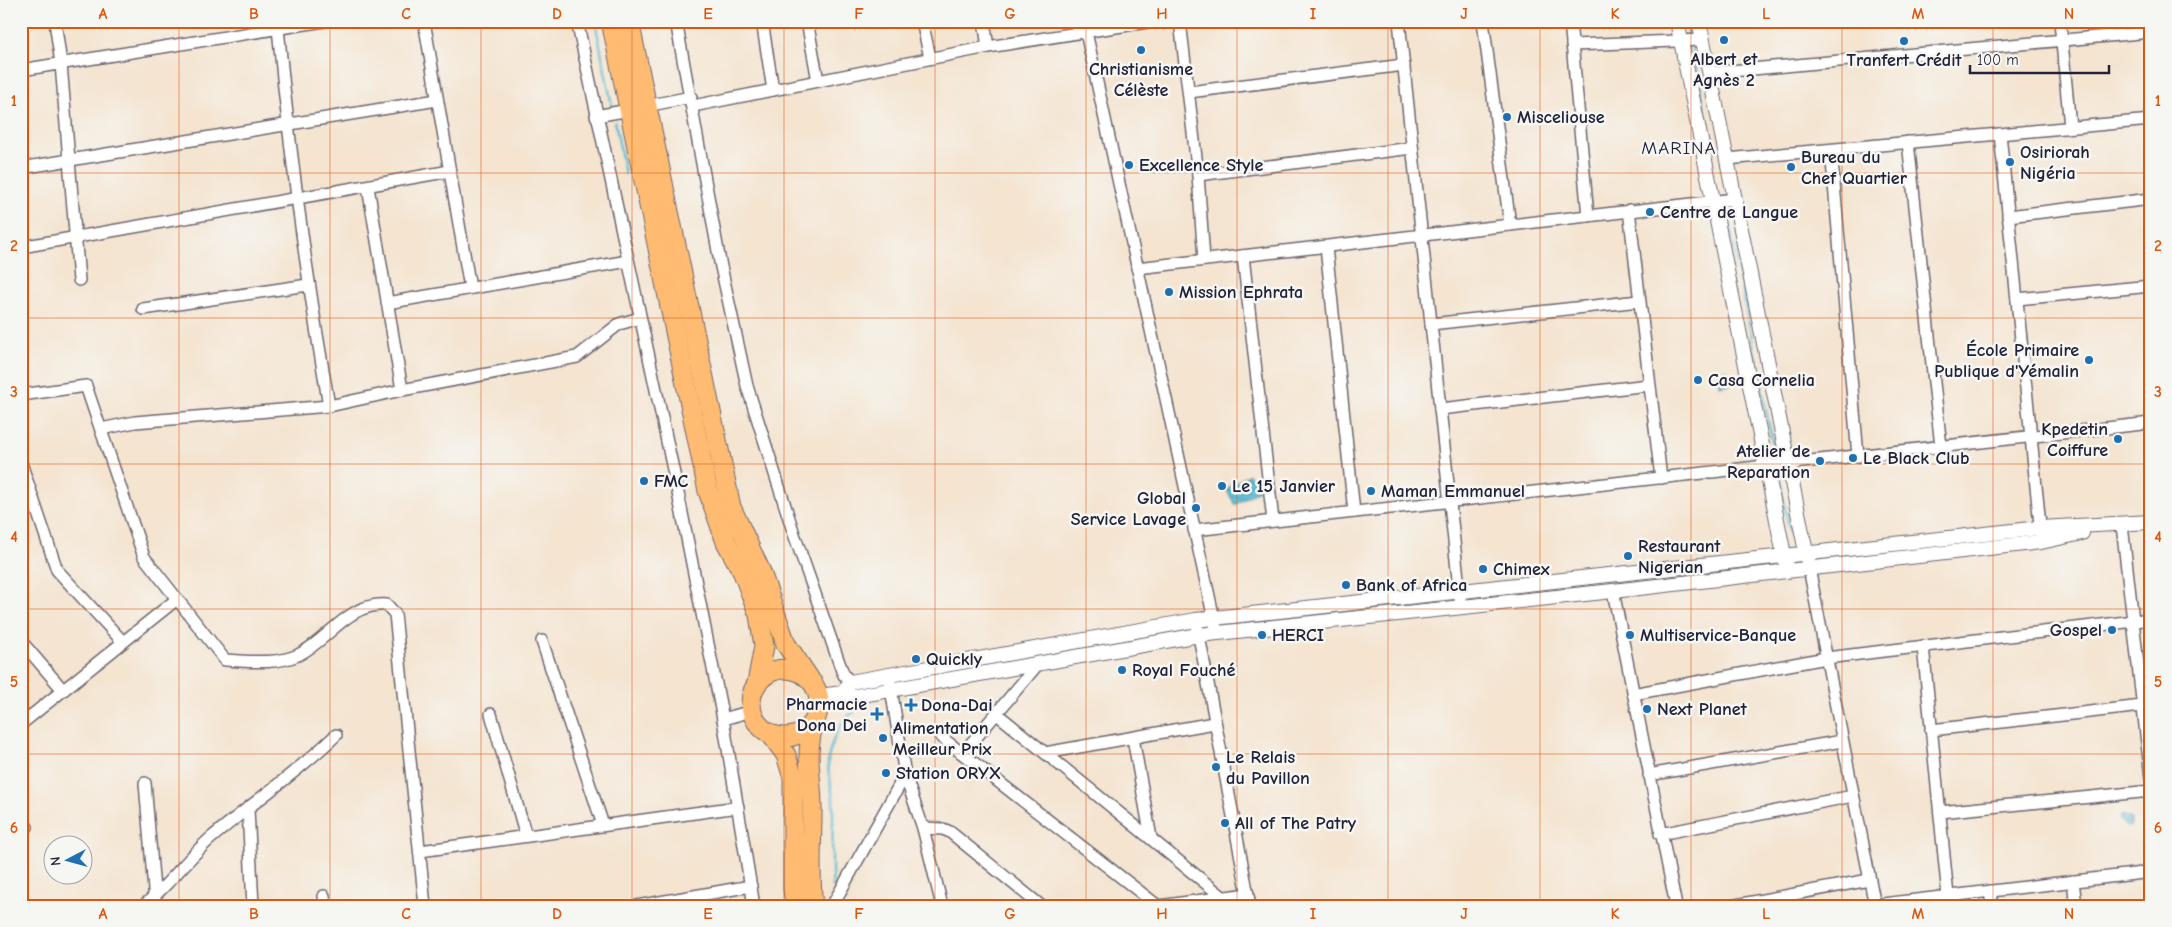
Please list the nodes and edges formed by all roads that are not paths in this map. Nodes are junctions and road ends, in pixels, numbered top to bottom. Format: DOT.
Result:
graph roads {
  1 [pos="55,21"];
  2 [pos="324,21"];
  3 [pos="424,21"];
  4 [pos="577,21"];
  5 [pos="611,21"];
  6 [pos="629,21"];
  7 [pos="676,21"];
  8 [pos="762,21"];
  9 [pos="807,21"];
  10 [pos="922,21"];
  11 [pos="984,21"];
  12 [pos="1154,21"];
  13 [pos="1180,21"];
  14 [pos="1399,21"];
  15 [pos="1483,21"];
  16 [pos="1570,21"];
  17 [pos="1677,21"];
  18 [pos="1699,21"];
  19 [pos="2060,21"];
  20 [pos="278,28"];
  21 [pos="1086,32"];
  22 [pos="2151,32"];
  23 [pos="1703,40"];
  24 [pos="2062,40"];
  25 [pos="1680,41"];
  26 [pos="1572,45"];
  27 [pos="988,47"];
  28 [pos="930,58"];
  29 [pos="61,64"];
  30 [pos="1404,64"];
  31 [pos="21,70"];
  32 [pos="1710,73"];
  33 [pos="818,81"];
  34 [pos="773,90"];
  35 [pos="1189,92"];
  36 [pos="437,100"];
  37 [pos="692,102"];
  38 [pos="638,108"];
  39 [pos="596,116"];
  40 [pos="2151,120"];
  41 [pos="287,125"];
  42 [pos="2070,127"];
  43 [pos="2000,134"];
  44 [pos="1908,142"];
  45 [pos="1412,148"];
  46 [pos="1831,150"];
  47 [pos="1727,159"];
  48 [pos="69,160"];
  49 [pos="21,168"];
  50 [pos="450,171"];
  51 [pos="1198,175"];
  52 [pos="368,187"];
  53 [pos="297,199"];
  54 [pos="1735,199"];
  55 [pos="2151,199"];
  56 [pos="1713,201"];
  57 [pos="1629,210"];
  58 [pos="1588,216"];
  59 [pos="2008,216"];
  60 [pos="1510,225"];
  61 [pos="1422,236"];
  62 [pos="74,238"];
  63 [pos="21,247"];
  64 [pos="1326,247"];
  65 [pos="1243,256"];
  66 [pos="1204,260"];
  67 [pos="628,261"];
  68 [pos="1137,268"];
  69 [pos="79,280"];
  70 [pos="308,285"];
  71 [pos="2151,286"];
  72 [pos="470,288"];
  73 [pos="2017,299"];
  74 [pos="1639,301"];
  75 [pos="387,303"];
  76 [pos="142,309"];
  77 [pos="640,318"];
  78 [pos="1431,324"];
  79 [pos="1649,385"];
  80 [pos="402,390"];
  81 [pos="21,395"];
  82 [pos="329,406"];
  83 [pos="1440,409"];
  84 [pos="2151,424"];
  85 [pos="101,429"];
  86 [pos="2031,437"];
  87 [pos="1941,447"];
  88 [pos="1858,456"];
  89 [pos="21,463"];
  90 [pos="1788,464"];
  91 [pos="1765,466"];
  92 [pos="1661,478"];
  93 [pos="1450,501"];
  94 [pos="1354,512"];
  95 [pos="1273,521"];
  96 [pos="2151,522"];
  97 [pos="2122,525"];
  98 [pos="1194,530"];
  99 [pos="2041,535"];
  100 [pos="1806,553"];
  101 [pos="1784,556"];
  102 [pos="1809,568"];
  103 [pos="1787,570"];
  104 [pos="1459,591"];
  105 [pos="1613,591"];
  106 [pos="177,599"];
  107 [pos="1460,607"];
  108 [pos="1213,618"];
  109 [pos="2151,619"];
  110 [pos="1196,620"];
  111 [pos="2133,621"];
  112 [pos="1217,633"];
  113 [pos="1199,635"];
  114 [pos="21,641"];
  115 [pos="542,641"];
  116 [pos="122,642"];
  117 [pos="1923,646"];
  118 [pos="1826,658"];
  119 [pos="1038,664"];
  120 [pos="889,676"];
  121 [pos="809,678"];
  122 [pos="757,683"];
  123 [pos="846,687"];
  124 [pos="63,690"];
  125 [pos="892,690"];
  126 [pos="1633,694"];
  127 [pos="819,696"];
  128 [pos="2147,706"];
  129 [pos="752,711"];
  130 [pos="491,714"];
  131 [pos="997,714"];
  132 [pos="724,719"];
  133 [pos="815,720"];
  134 [pos="1214,723"];
  135 [pos="21,724"];
  136 [pos="1931,730"];
  137 [pos="770,734"];
  138 [pos="336,735"];
  139 [pos="941,737"];
  140 [pos="1133,738"];
  141 [pos="1842,740"];
  142 [pos="963,753"];
  143 [pos="1045,753"];
  144 [pos="1649,775"];
  145 [pos="906,776"];
  146 [pos="2151,778"];
  147 [pos="145,783"];
  148 [pos="2151,790"];
  149 [pos="1853,796"];
  150 [pos="738,807"];
  151 [pos="248,808"];
  152 [pos="1940,812"];
  153 [pos="603,826"];
  154 [pos="923,828"];
  155 [pos="1660,834"];
  156 [pos="526,836"];
  157 [pos="1151,838"];
  158 [pos="420,851"];
  159 [pos="2151,872"];
  160 [pos="1870,880"];
  161 [pos="2073,881"];
  162 [pos="751,886"];
  163 [pos="1990,891"];
  164 [pos="1948,896"];
  165 [pos="1224,898"];
  166 [pos="1249,900"];
  167 [pos="155,901"];
  168 [pos="666,903"];
  169 [pos="1875,905"];
  170 [pos="143,906"];
  171 [pos="253,906"];
  172 [pos="425,906"];
  173 [pos="637,906"];
  174 [pos="754,906"];
  175 [pos="794,906"];
  176 [pos="813,906"];
  177 [pos="832,906"];
  178 [pos="942,906"];
  179 [pos="1041,906"];
  180 [pos="1158,906"];
  181 [pos="1676,906"];
  182 [pos="1731,906"];
  183 [pos="1992,906"];
  184 [pos="2076,906"];
  1 -- 29 [label="street"];
  2 -- 20 [label="street"];
  3 -- 36 [label="street"];
  4 -- 39 [label="street"];
  5 -- 38 [label="highway"];
  6 -- 38 [label="highway"];
  7 -- 37 [label="street"];
  8 -- 34 [label="street"];
  9 -- 33 [label="street"];
  10 -- 28 [label="street"];
  11 -- 27 [label="street"];
  12 -- 21 [label="street"];
  13 -- 35 [label="street"];
  14 -- 30 [label="street"];
  15 -- 60 [label="street"];
  16 -- 26 [label="street"];
  17 -- 25 [label="street"];
  18 -- 23 [label="street"];
  19 -- 24 [label="street"];
  20 -- 29 [label="street"];
  20 -- 41 [label="street"];
  21 -- 27 [label="street"];
  21 -- 68 [label="street"];
  22 -- 24 [label="street"];
  23 -- 25 [label="street"];
  23 -- 32 [label="street"];
  24 -- 32 [label="street"];
  24 -- 42 [label="street"];
  25 -- 26 [label="street"];
  25 -- 56 [label="street"];
  26 -- 58 [label="street"];
  27 -- 28 [label="street"];
  28 -- 33 [label="street"];
  29 -- 31 [label="street"];
  29 -- 48 [label="street"];
  30 -- 35 [label="street"];
  30 -- 45 [label="street"];
  32 -- 47 [label="street"];
  33 -- 34 [label="street"];
  34 -- 37 [label="street"];
  35 -- 51 [label="street"];
  36 -- 41 [label="street"];
  36 -- 50 [label="street"];
  37 -- 38 [label="street"];
  37 -- 123 [label="street"];
  38 -- 39 [label="street"];
  38 -- 121 [label="highway"];
  38 -- 122 [label="highway"];
  39 -- 67 [label="street"];
  40 -- 42 [label="street"];
  41 -- 48 [label="street"];
  41 -- 53 [label="street"];
  42 -- 43 [label="street"];
  43 -- 44 [label="street"];
  43 -- 59 [label="street"];
  44 -- 46 [label="street"];
  44 -- 87 [label="street"];
  45 -- 51 [label="street"];
  45 -- 61 [label="street"];
  46 -- 47 [label="street"];
  46 -- 88 [label="street"];
  47 -- 54 [label="street"];
  48 -- 49 [label="street"];
  48 -- 62 [label="street"];
  50 -- 52 [label="street"];
  50 -- 72 [label="street"];
  51 -- 66 [label="street"];
  52 -- 53 [label="street"];
  52 -- 75 [label="street"];
  53 -- 62 [label="street"];
  53 -- 70 [label="street"];
  54 -- 56 [label="street"];
  54 -- 90 [label="street"];
  55 -- 59 [label="street"];
  56 -- 57 [label="street"];
  56 -- 91 [label="street"];
  57 -- 58 [label="street"];
  57 -- 74 [label="street"];
  58 -- 60 [label="street"];
  59 -- 73 [label="street"];
  60 -- 61 [label="street"];
  61 -- 64 [label="street"];
  61 -- 78 [label="street"];
  62 -- 63 [label="street"];
  62 -- 69 [label="street"];
  64 -- 65 [label="street"];
  64 -- 94 [label="street"];
  65 -- 66 [label="street"];
  65 -- 95 [label="street"];
  66 -- 68 [label="street"];
  67 -- 72 [label="street"];
  67 -- 77 [label="street"];
  68 -- 98 [label="street"];
  70 -- 76 [label="street"];
  70 -- 82 [label="street"];
  71 -- 73 [label="street"];
  72 -- 75 [label="street"];
  73 -- 86 [label="street"];
  74 -- 78 [label="street"];
  74 -- 79 [label="street"];
  75 -- 80 [label="street"];
  77 -- 80 [label="street"];
  77 -- 132 [label="street"];
  78 -- 83 [label="street"];
  79 -- 83 [label="street"];
  79 -- 92 [label="street"];
  80 -- 82 [label="street"];
  81 -- 85 [label="street"];
  82 -- 85 [label="street"];
  83 -- 93 [label="street"];
  84 -- 86 [label="street"];
  85 -- 106 [label="street"];
  86 -- 87 [label="street"];
  86 -- 99 [label="street"];
  87 -- 88 [label="street"];
  88 -- 90 [label="street"];
  89 -- 116 [label="street"];
  90 -- 91 [label="street"];
  90 -- 100 [label="street"];
  91 -- 92 [label="street"];
  91 -- 101 [label="street"];
  92 -- 93 [label="street"];
  93 -- 94 [label="street"];
  93 -- 104 [label="street"];
  94 -- 95 [label="street"];
  95 -- 98 [label="street"];
  96 -- 97 [label="street"];
  97 -- 99 [label="street"];
  97 -- 111 [label="street"];
  98 -- 108 [label="street"];
  99 -- 100 [label="street"];
  99 -- 102 [label="street"];
  100 -- 101 [label="street"];
  100 -- 102 [label="street"];
  101 -- 103 [label="street"];
  101 -- 104 [label="street"];
  102 -- 103 [label="street"];
  102 -- 118 [label="street"];
  103 -- 105 [label="street"];
  104 -- 107 [label="street"];
  104 -- 108 [label="street"];
  105 -- 107 [label="street"];
  105 -- 126 [label="street"];
  106 -- 116 [label="street"];
  106 -- 158 [label="street"];
  107 -- 112 [label="street"];
  108 -- 110 [label="street"];
  108 -- 112 [label="street"];
  109 -- 111 [label="street"];
  110 -- 113 [label="street"];
  110 -- 120 [label="street"];
  111 -- 117 [label="street"];
  111 -- 128 [label="street"];
  112 -- 113 [label="street"];
  113 -- 119 [label="street"];
  113 -- 134 [label="street"];
  114 -- 124 [label="street"];
  115 -- 153 [label="street"];
  116 -- 124 [label="street"];
  117 -- 118 [label="street"];
  117 -- 136 [label="street"];
  118 -- 126 [label="street"];
  118 -- 141 [label="street"];
  119 -- 125 [label="street"];
  119 -- 131 [label="street"];
  120 -- 123 [label="street"];
  120 -- 125 [label="street"];
  121 -- 122 [label="highway"];
  121 -- 127 [label="highway"];
  122 -- 129 [label="highway"];
  123 -- 125 [label="street"];
  123 -- 127 [label="street"];
  124 -- 135 [label="street"];
  125 -- 145 [label="street"];
  126 -- 144 [label="street"];
  127 -- 133 [label="highway"];
  128 -- 136 [label="street"];
  128 -- 146 [label="street"];
  129 -- 132 [label="street"];
  129 -- 137 [label="highway"];
  130 -- 156 [label="street"];
  131 -- 142 [label="street"];
  131 -- 143 [label="street"];
  132 -- 150 [label="street"];
  133 -- 137 [label="highway"];
  133 -- 176 [label="highway"];
  134 -- 140 [label="street"];
  134 -- 166 [label="street"];
  136 -- 152 [label="street"];
  137 -- 175 [label="highway"];
  138 -- 151 [label="street"];
  139 -- 142 [label="street"];
  140 -- 143 [label="street"];
  140 -- 157 [label="street"];
  141 -- 144 [label="street"];
  141 -- 149 [label="street"];
  142 -- 180 [label="street"];
  143 -- 157 [label="street"];
  144 -- 155 [label="street"];
  145 -- 154 [label="street"];
  145 -- 177 [label="street"];
  147 -- 167 [label="street"];
  148 -- 152 [label="street"];
  149 -- 155 [label="street"];
  149 -- 160 [label="street"];
  150 -- 153 [label="street"];
  150 -- 162 [label="street"];
  151 -- 167 [label="street"];
  151 -- 171 [label="street"];
  152 -- 164 [label="street"];
  153 -- 156 [label="street"];
  154 -- 178 [label="street"];
  154 -- 179 [label="street"];
  155 -- 181 [label="street"];
  156 -- 158 [label="street"];
  157 -- 165 [label="street"];
  158 -- 172 [label="street"];
  159 -- 161 [label="street"];
  160 -- 169 [label="street"];
  160 -- 182 [label="street"];
  161 -- 163 [label="street"];
  161 -- 184 [label="street"];
  162 -- 168 [label="street"];
  162 -- 174 [label="street"];
  163 -- 164 [label="street"];
  163 -- 183 [label="street"];
  164 -- 169 [label="street"];
  165 -- 166 [label="street"];
  165 -- 180 [label="street"];
  167 -- 170 [label="street"];
  168 -- 173 [label="street"];
}
